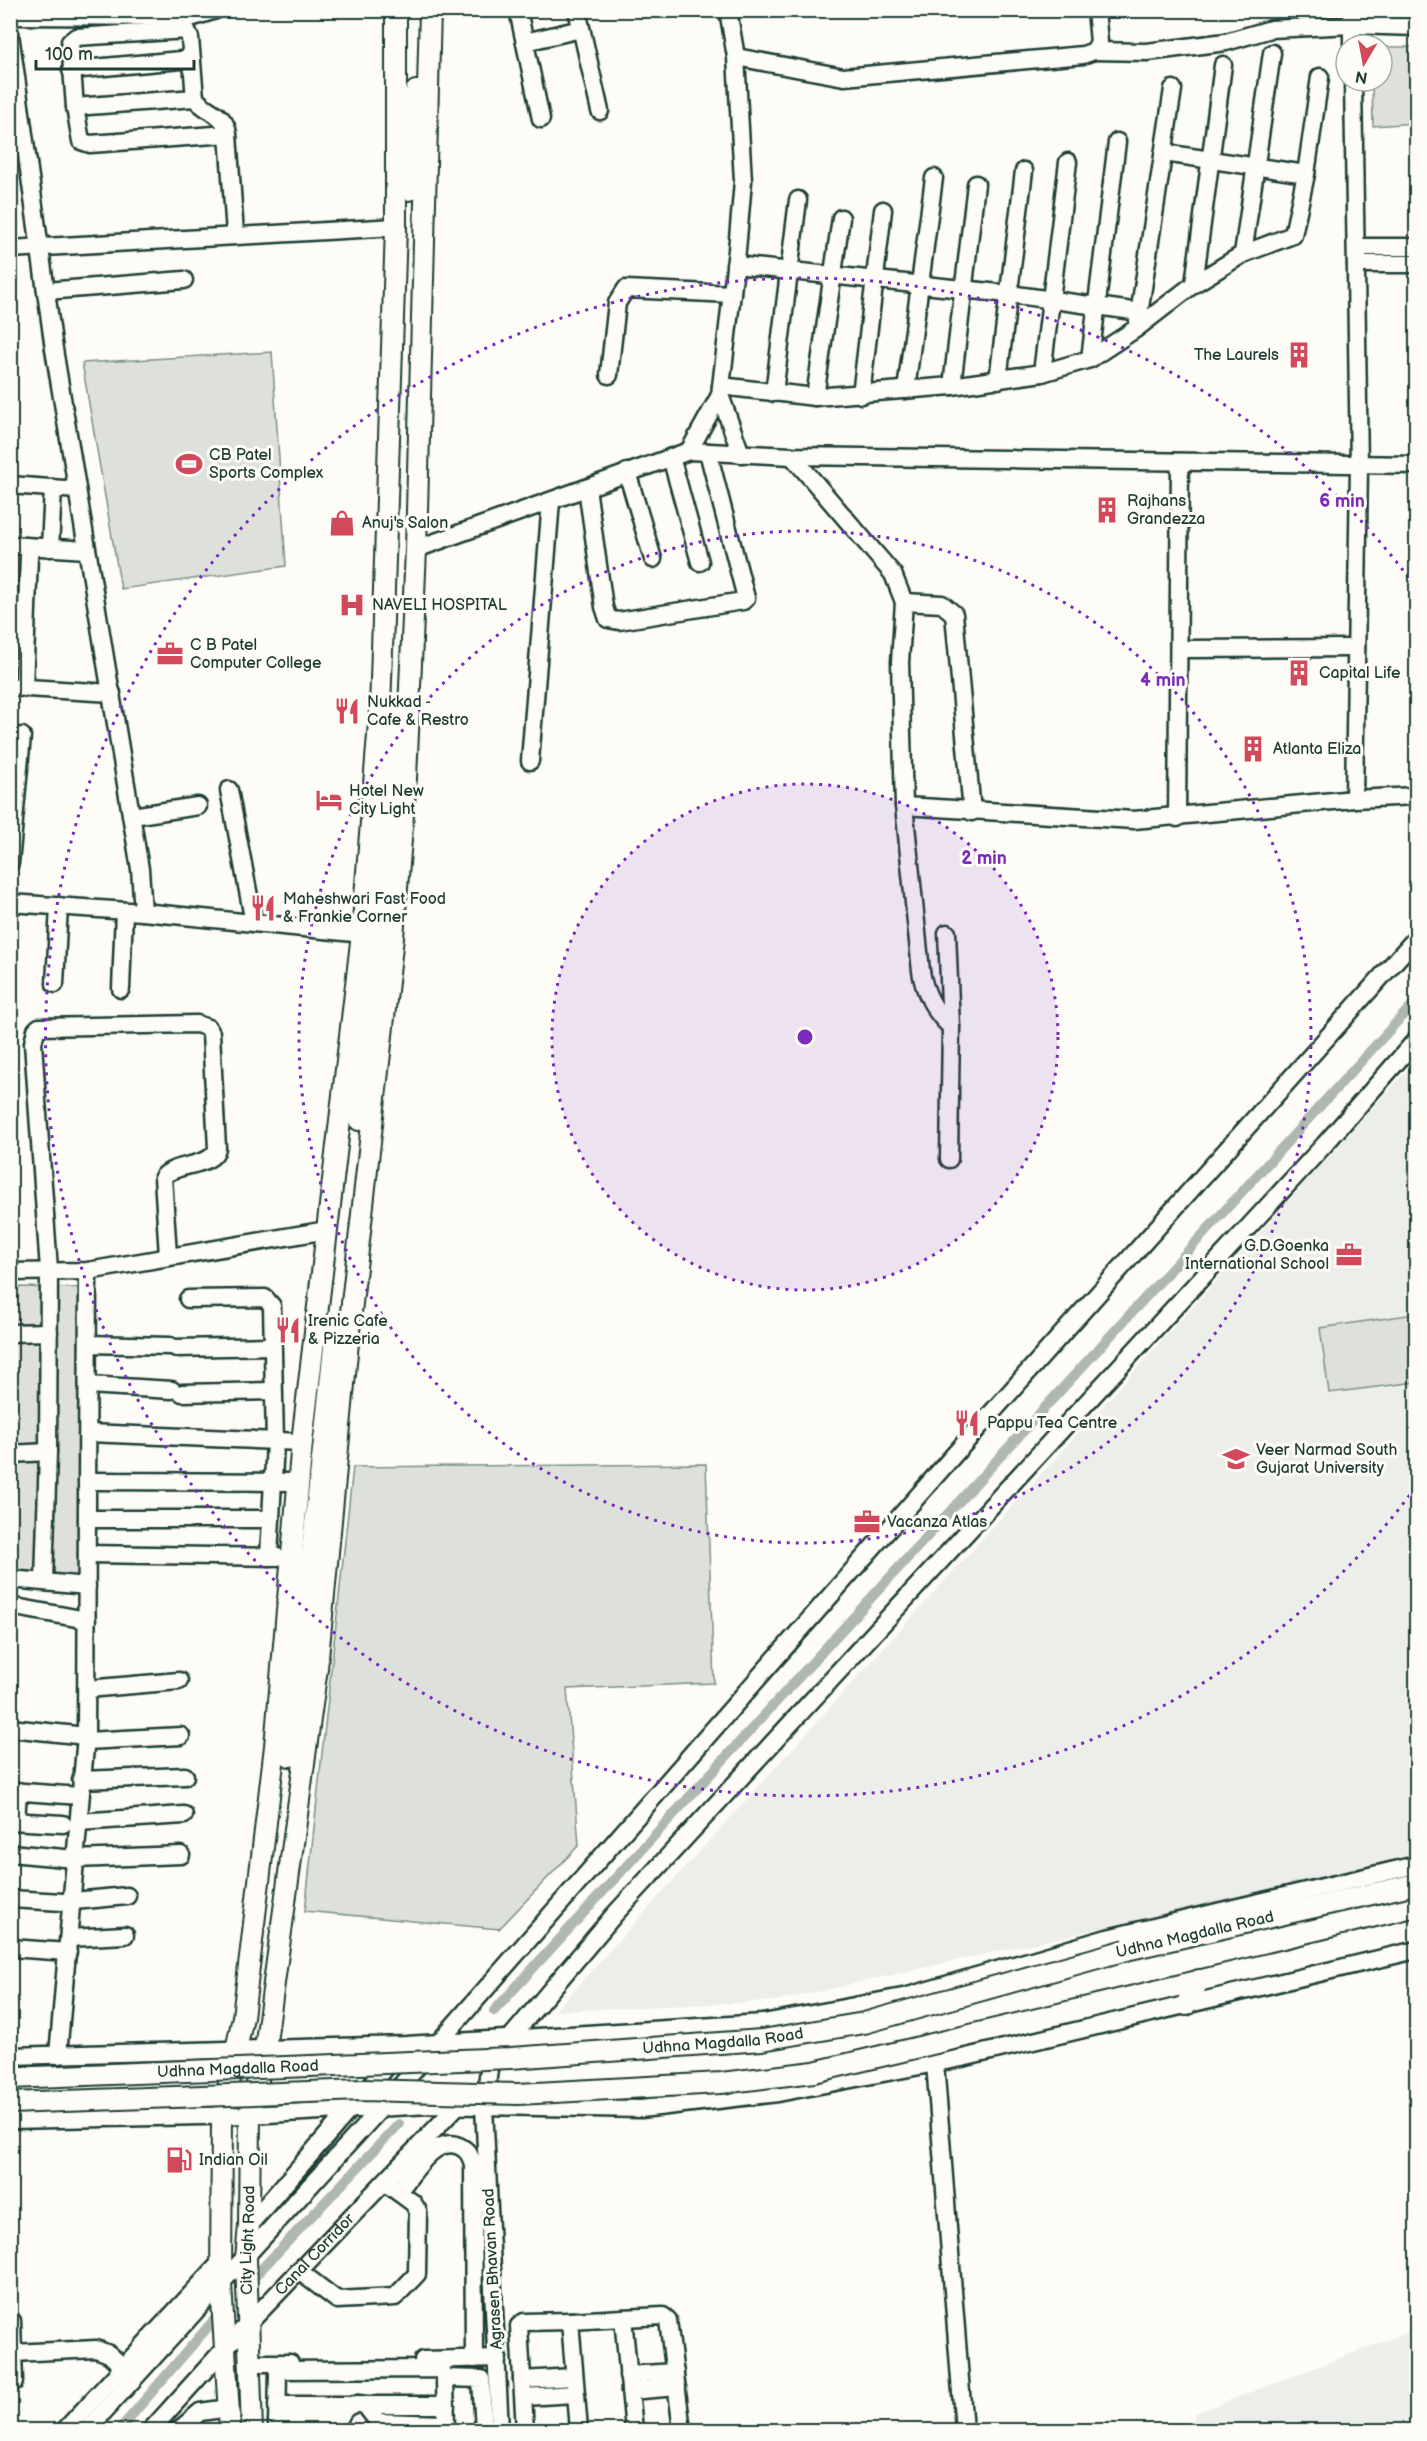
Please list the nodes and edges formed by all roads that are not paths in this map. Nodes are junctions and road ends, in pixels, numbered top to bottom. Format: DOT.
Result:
graph roads {
  1 [pos="216,10"];
  2 [pos="396,10"];
  3 [pos="406,10"];
  4 [pos="418,10"];
  5 [pos="430,10"];
  6 [pos="518,10"];
  7 [pos="577,10"];
  8 [pos="728,10"];
  9 [pos="1096,10"];
  10 [pos="193,14"];
  11 [pos="10,16"];
  12 [pos="1352,18"];
  13 [pos="1416,27"];
  14 [pos="581,29"];
  15 [pos="10,34"];
  16 [pos="525,42"];
  17 [pos="1094,51"];
  18 [pos="1272,53"];
  19 [pos="736,57"];
  20 [pos="192,59"];
  21 [pos="1224,65"];
  22 [pos="71,70"];
  23 [pos="1320,77"];
  24 [pos="1173,88"];
  25 [pos="1353,93"];
  26 [pos="195,98"];
  27 [pos="75,107"];
  28 [pos="600,111"];
  29 [pos="541,119"];
  30 [pos="411,128"];
  31 [pos="228,134"];
  32 [pos="1117,142"];
  33 [pos="1164,153"];
  34 [pos="1212,158"];
  35 [pos="1068,162"];
  36 [pos="1255,164"];
  37 [pos="1024,171"];
  38 [pos="1306,174"];
  39 [pos="934,178"];
  40 [pos="976,184"];
  41 [pos="798,200"];
  42 [pos="883,210"];
  43 [pos="841,218"];
  44 [pos="396,227"];
  45 [pos="235,235"];
  46 [pos="39,247"];
  47 [pos="1356,247"];
  48 [pos="1416,247"];
  49 [pos="10,249"];
  50 [pos="1243,254"];
  51 [pos="1356,264"];
  52 [pos="1416,264"];
  53 [pos="735,265"];
  54 [pos="788,270"];
  55 [pos="833,274"];
  56 [pos="874,279"];
  57 [pos="184,280"];
  58 [pos="1194,284"];
  59 [pos="920,285"];
  60 [pos="965,289"];
  61 [pos="46,291"];
  62 [pos="732,294"];
  63 [pos="1009,294"];
  64 [pos="1052,300"];
  65 [pos="1096,306"];
  66 [pos="1139,320"];
  67 [pos="1090,359"];
  68 [pos="1042,373"];
  69 [pos="609,375"];
  70 [pos="998,380"];
  71 [pos="952,386"];
  72 [pos="906,390"];
  73 [pos="720,391"];
  74 [pos="774,393"];
  75 [pos="861,395"];
  76 [pos="815,397"];
  77 [pos="689,452"];
  78 [pos="708,452"];
  79 [pos="741,454"];
  80 [pos="792,456"];
  81 [pos="671,458"];
  82 [pos="1180,463"];
  83 [pos="1416,465"];
  84 [pos="1359,466"];
  85 [pos="627,472"];
  86 [pos="10,485"];
  87 [pos="53,488"];
  88 [pos="587,488"];
  89 [pos="77,490"];
  90 [pos="551,501"];
  91 [pos="10,545"];
  92 [pos="50,548"];
  93 [pos="416,549"];
  94 [pos="87,550"];
  95 [pos="29,556"];
  96 [pos="653,559"];
  97 [pos="700,562"];
  98 [pos="904,602"];
  99 [pos="1356,648"];
  100 [pos="1186,649"];
  101 [pos="17,687"];
  102 [pos="112,693"];
  103 [pos="22,736"];
  104 [pos="530,761"];
  105 [pos="229,790"];
  106 [pos="1416,795"];
  107 [pos="1354,799"];
  108 [pos="198,806"];
  109 [pos="904,806"];
  110 [pos="972,812"];
  111 [pos="132,816"];
  112 [pos="1177,818"];
  113 [pos="10,862"];
  114 [pos="10,903"];
  115 [pos="59,906"];
  116 [pos="124,911"];
  117 [pos="143,912"];
  118 [pos="254,923"];
  119 [pos="947,933"];
  120 [pos="375,935"];
  121 [pos="1416,938"];
  122 [pos="55,984"];
  123 [pos="122,989"];
  124 [pos="951,1027"];
  125 [pos="1416,1040"];
  126 [pos="949,1159"];
  127 [pos="327,1230"];
  128 [pos="168,1256"];
  129 [pos="49,1270"];
  130 [pos="88,1271"];
  131 [pos="10,1272"];
  132 [pos="188,1299"];
  133 [pos="49,1332"];
  134 [pos="10,1333"];
  135 [pos="88,1344"];
  136 [pos="272,1346"];
  137 [pos="88,1386"];
  138 [pos="273,1391"];
  139 [pos="88,1433"];
  140 [pos="275,1442"];
  141 [pos="302,1442"];
  142 [pos="48,1452"];
  143 [pos="10,1454"];
  144 [pos="87,1481"];
  145 [pos="273,1481"];
  146 [pos="299,1482"];
  147 [pos="271,1519"];
  148 [pos="87,1520"];
  149 [pos="87,1554"];
  150 [pos="269,1557"];
  151 [pos="291,1558"];
  152 [pos="10,1579"];
  153 [pos="44,1581"];
  154 [pos="87,1586"];
  155 [pos="10,1606"];
  156 [pos="87,1620"];
  157 [pos="179,1681"];
  158 [pos="87,1689"];
  159 [pos="10,1728"];
  160 [pos="181,1736"];
  161 [pos="86,1738"];
  162 [pos="185,1776"];
  163 [pos="81,1788"];
  164 [pos="14,1791"];
  165 [pos="184,1815"];
  166 [pos="13,1821"];
  167 [pos="70,1823"];
  168 [pos="10,1854"];
  169 [pos="181,1856"];
  170 [pos="75,1859"];
  171 [pos="1416,1865"];
  172 [pos="1416,1884"];
  173 [pos="128,1896"];
  174 [pos="10,1899"];
  175 [pos="72,1900"];
  176 [pos="1416,1929"];
  177 [pos="125,1935"];
  178 [pos="68,1945"];
  179 [pos="10,1948"];
  180 [pos="1416,1950"];
  181 [pos="1199,1980"];
  182 [pos="1186,2005"];
  183 [pos="509,2038"];
  184 [pos="439,2042"];
  185 [pos="406,2044"];
  186 [pos="251,2049"];
  187 [pos="58,2055"];
  188 [pos="10,2056"];
  189 [pos="934,2063"];
  190 [pos="10,2078"];
  191 [pos="486,2079"];
  192 [pos="10,2103"];
  193 [pos="456,2106"];
  194 [pos="382,2107"];
  195 [pos="483,2107"];
  196 [pos="350,2111"];
  197 [pos="250,2115"];
  198 [pos="222,2116"];
  199 [pos="10,2120"];
  200 [pos="384,2181"];
  201 [pos="398,2192"];
  202 [pos="249,2225"];
  203 [pos="246,2259"];
  204 [pos="221,2262"];
  205 [pos="299,2271"];
  206 [pos="221,2284"];
  207 [pos="623,2318"];
  208 [pos="570,2320"];
  209 [pos="12,2321"];
  210 [pos="249,2323"];
  211 [pos="225,2348"];
  212 [pos="13,2353"];
  213 [pos="498,2358"];
  214 [pos="474,2359"];
  215 [pos="259,2363"];
  216 [pos="123,2367"];
  217 [pos="445,2378"];
  218 [pos="676,2379"];
  219 [pos="14,2382"];
  220 [pos="629,2383"];
  221 [pos="575,2385"];
  222 [pos="523,2389"];
  223 [pos="499,2390"];
  224 [pos="365,2404"];
  225 [pos="348,2405"];
  226 [pos="446,2405"];
  227 [pos="230,2408"];
  228 [pos="277,2418"];
  229 [pos="252,2423"];
  230 [pos="338,2426"];
  231 [pos="446,2427"];
  232 [pos="65,2430"];
  233 [pos="87,2430"];
  234 [pos="151,2430"];
  235 [pos="180,2430"];
  236 [pos="230,2430"];
  237 [pos="484,2430"];
  238 [pos="500,2430"];
  239 [pos="525,2430"];
  240 [pos="579,2430"];
  241 [pos="634,2430"];
  242 [pos="682,2430"];
  243 [pos="964,2430"];
  1 -- 10 [label="street"];
  2 -- 44 [label="main road"];
  3 -- 30 [label="main road"];
  4 -- 30 [label="main road"];
  5 -- 93 [label="main road"];
  6 -- 16 [label="street"];
  7 -- 14 [label="street"];
  8 -- 19 [label="street"];
  9 -- 17 [label="street"];
  10 -- 11 [label="street"];
  12 -- 13 [label="street"];
  12 -- 17 [label="street"];
  14 -- 16 [label="street"];
  14 -- 28 [label="street"];
  15 -- 46 [label="street"];
  16 -- 29 [label="street"];
  17 -- 19 [label="street"];
  18 -- 36 [label="street"];
  19 -- 53 [label="street"];
  20 -- 22 [label="street"];
  20 -- 22 [label="street"];
  20 -- 26 [label="street"];
  21 -- 34 [label="street"];
  22 -- 27 [label="street"];
  23 -- 38 [label="street"];
  24 -- 33 [label="street"];
  25 -- 47 [label="street"];
  26 -- 27 [label="street"];
  26 -- 31 [label="street"];
  27 -- 31 [label="street"];
  30 -- 120 [label="main road"];
  31 -- 45 [label="street"];
  32 -- 65 [label="street"];
  33 -- 34 [label="street"];
  33 -- 66 [label="street"];
  34 -- 36 [label="street"];
  34 -- 58 [label="street"];
  35 -- 64 [label="street"];
  36 -- 38 [label="street"];
  36 -- 50 [label="street"];
  37 -- 63 [label="street"];
  38 -- 50 [label="street"];
  39 -- 59 [label="street"];
  40 -- 60 [label="street"];
  41 -- 54 [label="street"];
  42 -- 56 [label="street"];
  43 -- 55 [label="street"];
  44 -- 45 [label="street"];
  44 -- 120 [label="main road"];
  45 -- 46 [label="street"];
  46 -- 49 [label="street"];
  46 -- 61 [label="street"];
  47 -- 48 [label="street"];
  47 -- 51 [label="street"];
  50 -- 58 [label="street"];
  51 -- 52 [label="street"];
  51 -- 84 [label="street"];
  53 -- 54 [label="street"];
  53 -- 62 [label="street"];
  54 -- 55 [label="street"];
  54 -- 74 [label="street"];
  55 -- 56 [label="street"];
  55 -- 76 [label="street"];
  56 -- 59 [label="street"];
  56 -- 75 [label="street"];
  57 -- 61 [label="street"];
  58 -- 66 [label="street"];
  59 -- 60 [label="street"];
  59 -- 72 [label="street"];
  60 -- 63 [label="street"];
  60 -- 71 [label="street"];
  61 -- 89 [label="street"];
  62 -- 69 [label="street"];
  62 -- 73 [label="street"];
  63 -- 64 [label="street"];
  63 -- 70 [label="street"];
  64 -- 65 [label="street"];
  64 -- 68 [label="street"];
  65 -- 66 [label="street"];
  65 -- 67 [label="street"];
  66 -- 67 [label="street"];
  67 -- 68 [label="street"];
  68 -- 70 [label="street"];
  70 -- 71 [label="street"];
  71 -- 72 [label="street"];
  72 -- 75 [label="street"];
  73 -- 74 [label="street"];
  73 -- 77 [label="street"];
  73 -- 79 [label="street"];
  74 -- 76 [label="street"];
  75 -- 76 [label="street"];
  77 -- 78 [label="street"];
  77 -- 81 [label="street"];
  78 -- 79 [label="street"];
  78 -- 88 [label="street"];
  79 -- 80 [label="street"];
  80 -- 82 [label="street"];
  80 -- 98 [label="street"];
  81 -- 85 [label="street"];
  81 -- 97 [label="street"];
  82 -- 84 [label="street"];
  82 -- 112 [label="street"];
  83 -- 84 [label="street"];
  84 -- 99 [label="street"];
  85 -- 88 [label="street"];
  85 -- 96 [label="street"];
  86 -- 87 [label="street"];
  87 -- 89 [label="street"];
  87 -- 92 [label="street"];
  88 -- 90 [label="street"];
  89 -- 94 [label="street"];
  90 -- 93 [label="street"];
  90 -- 104 [label="street"];
  91 -- 92 [label="street"];
  92 -- 94 [label="street"];
  93 -- 120 [label="main road"];
  94 -- 102 [label="street"];
  95 -- 101 [label="street"];
  98 -- 109 [label="street"];
  98 -- 110 [label="street"];
  99 -- 100 [label="street"];
  99 -- 107 [label="street"];
  101 -- 102 [label="street"];
  102 -- 111 [label="street"];
  103 -- 113 [label="street"];
  105 -- 118 [label="street"];
  106 -- 107 [label="street"];
  107 -- 112 [label="street"];
  108 -- 111 [label="street"];
  109 -- 110 [label="street"];
  109 -- 124 [label="street"];
  110 -- 112 [label="street"];
  111 -- 117 [label="street"];
  114 -- 115 [label="street"];
  115 -- 116 [label="street"];
  115 -- 122 [label="street"];
  116 -- 117 [label="street"];
  116 -- 123 [label="street"];
  117 -- 118 [label="street"];
  118 -- 120 [label="street"];
  119 -- 124 [label="street"];
  120 -- 127 [label="main road"];
  120 -- 186 [label="main road"];
  120 -- 186 [label="main road"];
  121 -- 184 [label="street"];
  124 -- 126 [label="street"];
  125 -- 183 [label="street"];
  127 -- 128 [label="street"];
  127 -- 141 [label="main road"];
  128 -- 129 [label="street"];
  128 -- 130 [label="street"];
  129 -- 130 [label="street"];
  129 -- 131 [label="street"];
  129 -- 133 [label="street"];
  130 -- 135 [label="street"];
  132 -- 136 [label="street"];
  133 -- 134 [label="street"];
  133 -- 142 [label="street"];
  135 -- 136 [label="street"];
  135 -- 137 [label="street"];
  136 -- 138 [label="street"];
  137 -- 138 [label="street"];
  137 -- 139 [label="street"];
  138 -- 140 [label="street"];
  139 -- 140 [label="street"];
  139 -- 144 [label="street"];
  140 -- 141 [label="street"];
  140 -- 145 [label="street"];
  141 -- 146 [label="main road"];
  142 -- 143 [label="street"];
  142 -- 153 [label="street"];
  144 -- 145 [label="street"];
  144 -- 148 [label="street"];
  145 -- 146 [label="street"];
  145 -- 147 [label="street"];
  146 -- 151 [label="main road"];
  147 -- 148 [label="street"];
  147 -- 150 [label="street"];
  148 -- 149 [label="street"];
  149 -- 150 [label="street"];
  149 -- 154 [label="street"];
  150 -- 151 [label="street"];
  151 -- 186 [label="main road"];
  152 -- 153 [label="street"];
  153 -- 154 [label="street"];
  154 -- 156 [label="street"];
  155 -- 156 [label="street"];
  156 -- 158 [label="street"];
  157 -- 158 [label="street"];
  158 -- 161 [label="street"];
  159 -- 161 [label="street"];
  160 -- 161 [label="street"];
  161 -- 163 [label="street"];
  162 -- 163 [label="street"];
  163 -- 164 [label="street"];
  163 -- 167 [label="street"];
  164 -- 166 [label="street"];
  165 -- 167 [label="street"];
  166 -- 167 [label="street"];
  167 -- 170 [label="street"];
  168 -- 170 [label="street"];
  169 -- 170 [label="street"];
  170 -- 175 [label="street"];
  171 -- 183 [label="street"];
  172 -- 190 [label="main road, Udhna Magdalla Road, bridge"];
  173 -- 175 [label="street"];
  174 -- 175 [label="street"];
  175 -- 178 [label="street"];
  176 -- 181 [label="main road, Udhna Magdalla Road"];
  177 -- 178 [label="street"];
  178 -- 179 [label="street"];
  178 -- 187 [label="street"];
  180 -- 182 [label="street"];
  181 -- 182 [label="main road"];
  181 -- 192 [label="main road, Udhna Magdalla Road, bridge"];
  182 -- 189 [label="street"];
  183 -- 184 [label="street"];
  183 -- 191 [label="street"];
  184 -- 185 [label="street"];
  184 -- 194 [label="street"];
  185 -- 186 [label="street"];
  185 -- 196 [label="street"];
  186 -- 187 [label="street"];
  186 -- 197 [label="main road, City Light Road"];
  186 -- 198 [label="main road"];
  187 -- 188 [label="street"];
  189 -- 195 [label="street"];
  189 -- 243 [label="street"];
  191 -- 193 [label="street, Canal Corridor"];
  191 -- 195 [label="street"];
  193 -- 194 [label="street"];
  193 -- 195 [label="street"];
  193 -- 200 [label="street, Canal Corridor"];
  194 -- 196 [label="street"];
  194 -- 203 [label="street"];
  195 -- 213 [label="street, Agrasen Bhavan Road"];
  196 -- 197 [label="street"];
  196 -- 202 [label="street"];
  197 -- 198 [label="street"];
  197 -- 202 [label="main road, City Light Road"];
  198 -- 199 [label="street"];
  198 -- 204 [label="main road"];
  200 -- 201 [label="street"];
  200 -- 205 [label="street, Canal Corridor"];
  201 -- 205 [label="street"];
  201 -- 214 [label="street"];
  202 -- 203 [label="main road, City Light Road"];
  203 -- 206 [label="street"];
  203 -- 210 [label="main road, City Light Road"];
  204 -- 206 [label="main road"];
  204 -- 216 [label="street"];
  205 -- 210 [label="street, Canal Corridor"];
  206 -- 211 [label="main road"];
  206 -- 233 [label="street"];
  207 -- 208 [label="street"];
  207 -- 218 [label="street"];
  207 -- 220 [label="street"];
  208 -- 221 [label="street"];
  208 -- 222 [label="street"];
  209 -- 212 [label="street"];
  210 -- 211 [label="street, Canal Corridor"];
  210 -- 215 [label="main road, City Light Road"];
  211 -- 227 [label="main road"];
  211 -- 234 [label="street, Canal Corridor"];
  212 -- 216 [label="street"];
  212 -- 219 [label="street"];
  213 -- 214 [label="street"];
  213 -- 223 [label="street, Agrasen Bhavan Road"];
  214 -- 215 [label="street"];
  215 -- 229 [label="main road, City Light Road"];
  216 -- 232 [label="street"];
  217 -- 226 [label="street"];
  217 -- 228 [label="street"];
  217 -- 237 [label="street"];
  218 -- 220 [label="street"];
  218 -- 242 [label="street"];
  220 -- 241 [label="street"];
  221 -- 222 [label="street"];
  221 -- 240 [label="street"];
  222 -- 223 [label="street"];
  222 -- 239 [label="street"];
  223 -- 238 [label="street, Agrasen Bhavan Road"];
  224 -- 225 [label="street"];
  224 -- 226 [label="street"];
  224 -- 231 [label="street"];
  225 -- 228 [label="street"];
  225 -- 230 [label="street"];
  226 -- 231 [label="street"];
  227 -- 235 [label="street"];
  227 -- 236 [label="main road"];
  228 -- 229 [label="street"];
  228 -- 230 [label="street"];
}
